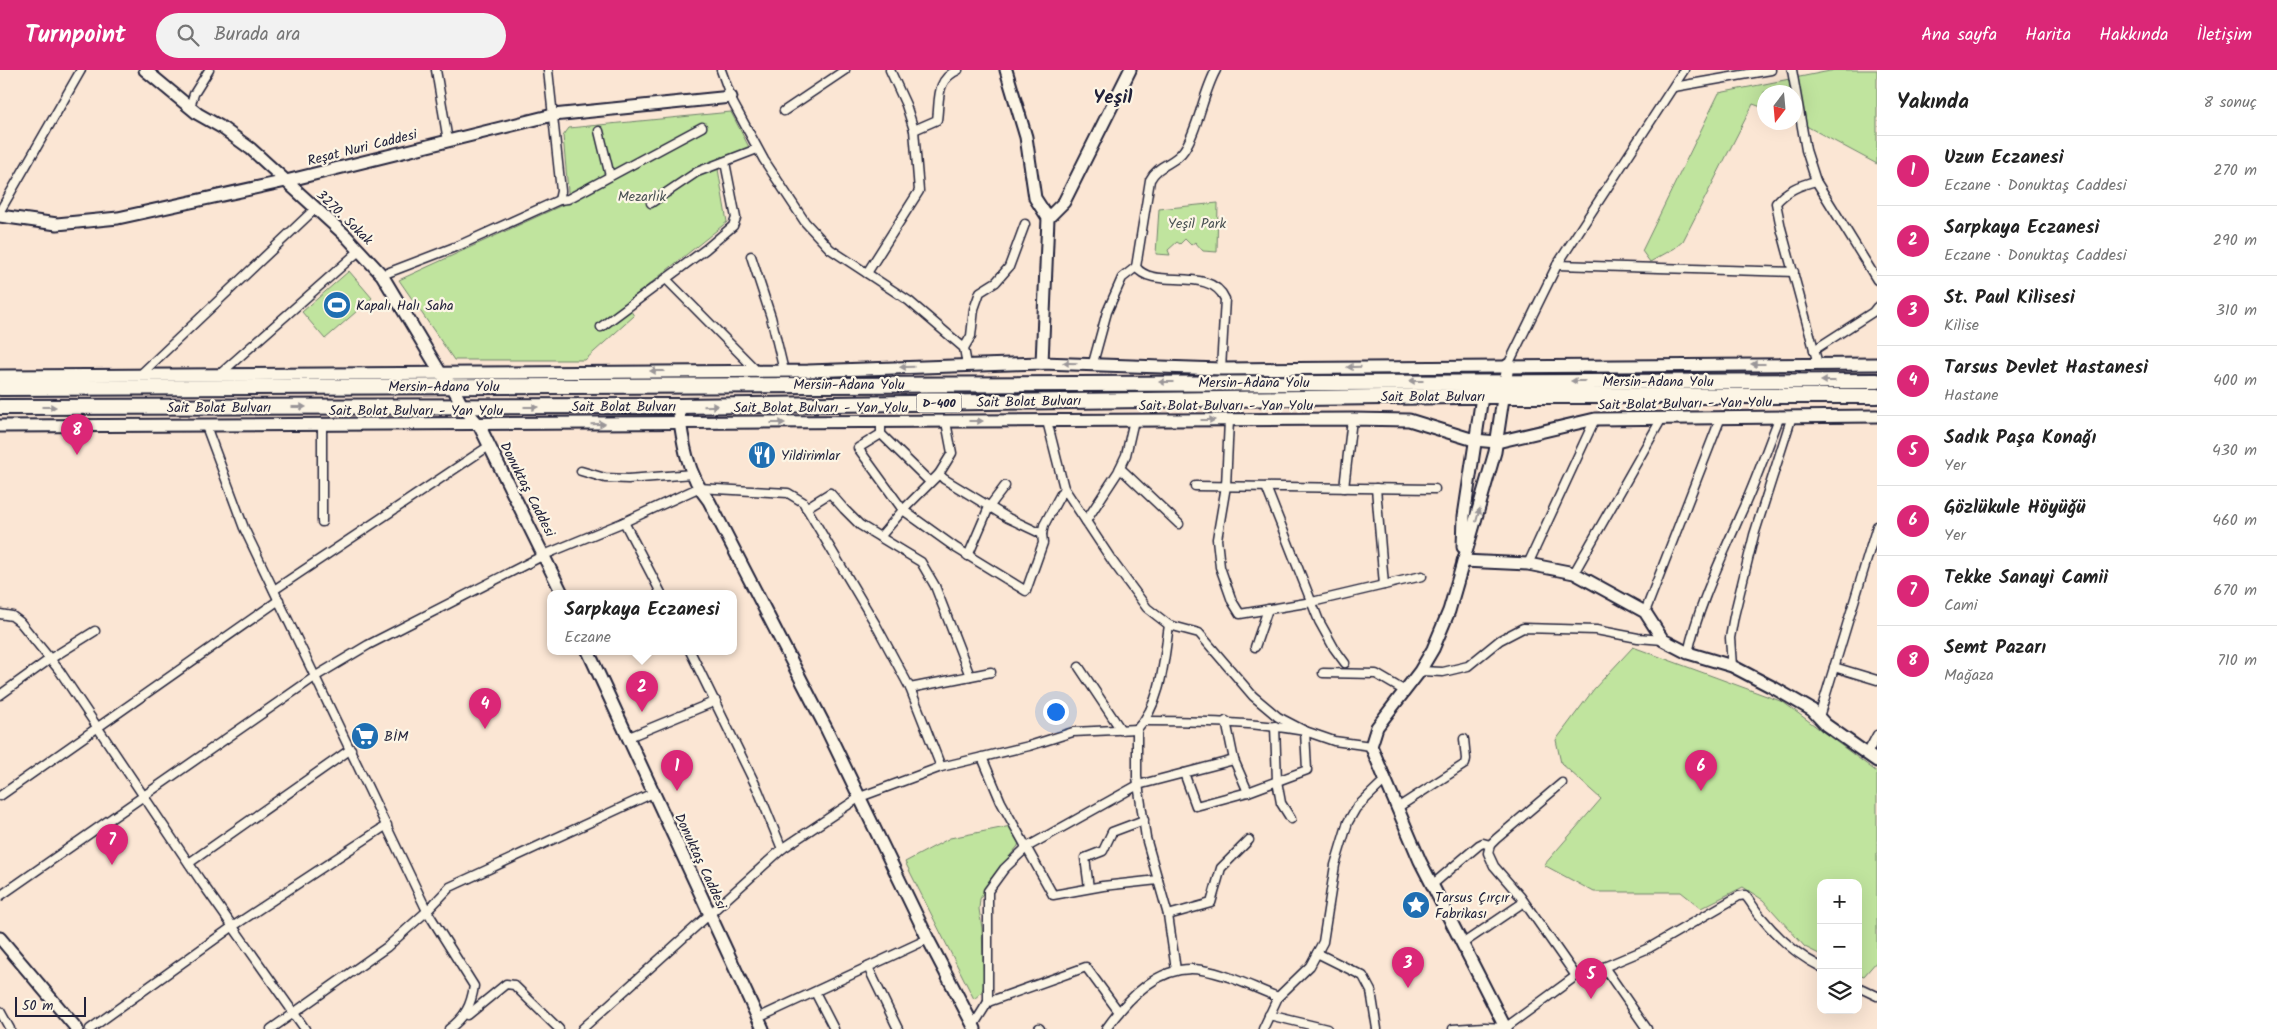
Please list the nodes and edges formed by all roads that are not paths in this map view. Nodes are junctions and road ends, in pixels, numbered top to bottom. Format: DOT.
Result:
graph roads {
  1 [pos="81,70"];
  2 [pos="146,70"];
  3 [pos="209,70"];
  4 [pos="436,70"];
  5 [pos="548,70"];
  6 [pos="722,70"];
  7 [pos="845,70"];
  8 [pos="890,70"];
  9 [pos="958,70"];
  10 [pos="1006,70"];
  11 [pos="1130,70"];
  12 [pos="1216,70"];
  13 [pos="1684,70"];
  14 [pos="1771,70"];
  15 [pos="1792,70"];
  16 [pos="1674,86"];
  17 [pos="731,97"];
  18 [pos="190,107"];
  19 [pos="784,111"];
  20 [pos="553,115"];
  21 [pos="702,127"];
  22 [pos="914,130"];
  23 [pos="599,131"];
  24 [pos="448,141"];
  25 [pos="757,149"];
  26 [pos="725,162"];
  27 [pos="610,176"];
  28 [pos="286,181"];
  29 [pos="1816,181"];
  30 [pos="559,200"];
  31 [pos="651,202"];
  32 [pos="316,208"];
  33 [pos="0,211"];
  34 [pos="0,216"];
  35 [pos="1048,218"];
  36 [pos="1025,224"];
  37 [pos="359,251"];
  38 [pos="752,256"];
  39 [pos="1556,265"];
  40 [pos="1136,267"];
  41 [pos="1794,272"];
  42 [pos="866,273"];
  43 [pos="382,275"];
  44 [pos="666,279"];
  45 [pos="1877,280"];
  46 [pos="1877,307"];
  47 [pos="601,327"];
  48 [pos="964,348"];
  49 [pos="1814,350"];
  50 [pos="1042,362"];
  51 [pos="1093,363"];
  52 [pos="1818,364"];
  53 [pos="1877,364"];
  54 [pos="968,365"];
  55 [pos="1508,365"];
  56 [pos="1486,366"];
  57 [pos="1221,369"];
  58 [pos="757,371"];
  59 [pos="784,371"];
  60 [pos="440,372"];
  61 [pos="220,374"];
  62 [pos="140,375"];
  63 [pos="0,376"];
  64 [pos="1877,380"];
  65 [pos="1484,381"];
  66 [pos="1505,381"];
  67 [pos="452,386"];
  68 [pos="0,388"];
  69 [pos="1482,396"];
  70 [pos="1504,396"];
  71 [pos="1877,396"];
  72 [pos="678,406"];
  73 [pos="0,407"];
  74 [pos="463,407"];
  75 [pos="1786,416"];
  76 [pos="1877,416"];
  77 [pos="1721,417"];
  78 [pos="1662,418"];
  79 [pos="1352,419"];
  80 [pos="1594,419"];
  81 [pos="1134,420"];
  82 [pos="1229,420"];
  83 [pos="1047,421"];
  84 [pos="881,422"];
  85 [pos="946,422"];
  86 [pos="680,423"];
  87 [pos="479,425"];
  88 [pos="0,426"];
  89 [pos="206,426"];
  90 [pos="322,426"];
  91 [pos="881,434"];
  92 [pos="1474,440"];
  93 [pos="1497,442"];
  94 [pos="490,446"];
  95 [pos="1120,468"];
  96 [pos="581,471"];
  97 [pos="693,474"];
  98 [pos="939,474"];
  99 [pos="930,482"];
  100 [pos="1005,486"];
  101 [pos="1195,486"];
  102 [pos="1226,486"];
  103 [pos="1266,487"];
  104 [pos="698,488"];
  105 [pos="1064,488"];
  106 [pos="1344,488"];
  107 [pos="1376,488"];
  108 [pos="1435,489"];
  109 [pos="989,507"];
  110 [pos="806,508"];
  111 [pos="903,510"];
  112 [pos="1086,521"];
  113 [pos="322,522"];
  114 [pos="624,522"];
  115 [pos="1179,524"];
  116 [pos="1877,526"];
  117 [pos="1042,534"];
  118 [pos="880,537"];
  119 [pos="544,555"];
  120 [pos="968,556"];
  121 [pos="1463,562"];
  122 [pos="1528,564"];
  123 [pos="1574,573"];
  124 [pos="1422,576"];
  125 [pos="1384,585"];
  126 [pos="274,590"];
  127 [pos="561,590"];
  128 [pos="659,590"];
  129 [pos="279,600"];
  130 [pos="1312,602"];
  131 [pos="1268,610"];
  132 [pos="1645,612"];
  133 [pos="0,614"];
  134 [pos="1169,626"];
  135 [pos="95,630"];
  136 [pos="1663,640"];
  137 [pos="1255,647"];
  138 [pos="1688,653"];
  139 [pos="590,655"];
  140 [pos="692,655"];
  141 [pos="50,659"];
  142 [pos="1345,663"];
  143 [pos="1732,666"];
  144 [pos="1079,667"];
  145 [pos="1834,667"];
  146 [pos="1420,671"];
  147 [pos="991,672"];
  148 [pos="1323,673"];
  149 [pos="316,676"];
  150 [pos="970,676"];
  151 [pos="1877,680"];
  152 [pos="910,688"];
  153 [pos="1405,691"];
  154 [pos="0,695"];
  155 [pos="716,701"];
  156 [pos="1819,717"];
  157 [pos="1145,721"];
  158 [pos="1226,721"];
  159 [pos="1275,726"];
  160 [pos="97,727"];
  161 [pos="1138,729"];
  162 [pos="1121,730"];
  163 [pos="1305,731"];
  164 [pos="1877,735"];
  165 [pos="629,737"];
  166 [pos="1464,739"];
  167 [pos="1372,746"];
  168 [pos="351,749"];
  169 [pos="1867,754"];
  170 [pos="982,757"];
  171 [pos="1234,760"];
  172 [pos="1877,761"];
  173 [pos="941,767"];
  174 [pos="1184,773"];
  175 [pos="1386,779"];
  176 [pos="1278,781"];
  177 [pos="1562,783"];
  178 [pos="1138,785"];
  179 [pos="1248,792"];
  180 [pos="653,794"];
  181 [pos="142,795"];
  182 [pos="0,796"];
  183 [pos="860,797"];
  184 [pos="1397,808"];
  185 [pos="1291,819"];
  186 [pos="1144,820"];
  187 [pos="387,825"];
  188 [pos="1249,840"];
  189 [pos="1490,845"];
  190 [pos="1027,846"];
  191 [pos="782,849"];
  192 [pos="188,863"];
  193 [pos="1158,880"];
  194 [pos="1432,885"];
  195 [pos="1089,888"];
  196 [pos="0,896"];
  197 [pos="1524,902"];
  198 [pos="427,911"];
  199 [pos="709,914"];
  200 [pos="1168,915"];
  201 [pos="232,927"];
  202 [pos="0,938"];
  203 [pos="928,939"];
  204 [pos="1462,944"];
  205 [pos="1317,953"];
  206 [pos="1817,965"];
  207 [pos="868,967"];
  208 [pos="1604,967"];
  209 [pos="1176,970"];
  210 [pos="1576,976"];
  211 [pos="1862,989"];
  212 [pos="815,992"];
  213 [pos="1877,996"];
  214 [pos="1278,997"];
  215 [pos="988,1002"];
  216 [pos="0,1011"];
  217 [pos="1119,1012"];
  218 [pos="293,1013"];
  219 [pos="1270,1015"];
  220 [pos="461,1020"];
  221 [pos="761,1024"];
  222 [pos="974,1027"];
  223 [pos="10,1029"];
  224 [pos="77,1029"];
  225 [pos="90,1029"];
  226 [pos="270,1029"];
  227 [pos="305,1029"];
  228 [pos="449,1029"];
  229 [pos="559,1029"];
  230 [pos="582,1029"];
  231 [pos="834,1029"];
  232 [pos="898,1029"];
  233 [pos="1106,1029"];
  234 [pos="1263,1029"];
  235 [pos="1327,1029"];
  236 [pos="1377,1029"];
  237 [pos="1453,1029"];
  238 [pos="1506,1029"];
  239 [pos="1647,1029"];
  1 -- 33 [label="street"];
  2 -- 18 [label="street, 3270. Sokak"];
  3 -- 18 [label="street"];
  4 -- 24 [label="street"];
  5 -- 20 [label="street"];
  6 -- 17 [label="street"];
  7 -- 19 [label="street"];
  8 -- 22 [label="street"];
  9 -- 22 [label="street"];
  10 -- 35 [label="street"];
  11 -- 35 [label="street"];
  12 -- 40 [label="street"];
  13 -- 16 [label="street"];
  14 -- 16 [label="street"];
  15 -- 29 [label="street"];
  16 -- 39 [label="street"];
  17 -- 20 [label="street, Reşat Nuri Caddesi"];
  17 -- 25 [label="street"];
  18 -- 28 [label="street, 3270. Sokak"];
  20 -- 24 [label="street, Reşat Nuri Caddesi"];
  20 -- 30 [label="street"];
  21 -- 27 [label="street"];
  22 -- 42 [label="street"];
  23 -- 27 [label="street"];
  24 -- 28 [label="street, Reşat Nuri Caddesi"];
  25 -- 26 [label="street"];
  25 -- 42 [label="street"];
  26 -- 31 [label="street"];
  26 -- 44 [label="street"];
  27 -- 30 [label="street"];
  28 -- 32 [label="street, 3270. Sokak"];
  28 -- 34 [label="street, Reşat Nuri Caddesi"];
  29 -- 41 [label="street"];
  29 -- 45 [label="street"];
  30 -- 43 [label="street"];
  32 -- 37 [label="street, 3270. Sokak"];
  32 -- 62 [label="street"];
  35 -- 50 [label="street"];
  36 -- 48 [label="street"];
  37 -- 43 [label="street, 3270. Sokak"];
  37 -- 61 [label="street"];
  38 -- 59 [label="street"];
  39 -- 41 [label="street"];
  39 -- 55 [label="street"];
  40 -- 51 [label="street"];
  40 -- 57 [label="street"];
  41 -- 49 [label="street"];
  42 -- 48 [label="street"];
  43 -- 60 [label="street, 3270. Sokak"];
  44 -- 47 [label="street"];
  44 -- 58 [label="street"];
  46 -- 49 [label="street"];
  48 -- 54 [label="street"];
  49 -- 52 [label="street"];
  51 -- 50 [label="street, one-way"];
  50 -- 54 [label="street"];
  51 -- 57 [label="street"];
  52 -- 53 [label="street"];
  52 -- 55 [label="street, one-way"];
  54 -- 59 [label="street, one-way"];
  55 -- 56 [label="street"];
  55 -- 66 [label="street"];
  56 -- 57 [label="street, one-way"];
  56 -- 65 [label="street"];
  58 -- 59 [label="street"];
  58 -- 60 [label="street, one-way"];
  60 -- 61 [label="street"];
  60 -- 67 [label="street, 3270. Sokak"];
  61 -- 62 [label="street"];
  62 -- 63 [label="street"];
  64 -- 66 [label="highway, Mersin-Adana Yolu / D-400, one-way"];
  65 -- 66 [label="highway, Mersin-Adana Yolu / D-400"];
  65 -- 67 [label="highway, Mersin-Adana Yolu / D-400, one-way"];
  65 -- 69 [label="street"];
  66 -- 70 [label="street"];
  67 -- 68 [label="highway, Mersin-Adana Yolu / D-400"];
  67 -- 74 [label="street, 3270. Sokak"];
  69 -- 70 [label="highway, Sait Bolat Bulvarı / D-400"];
  72 -- 69 [label="highway, Sait Bolat Bulvarı / D-400, one-way"];
  69 -- 92 [label="street"];
  70 -- 71 [label="highway, Sait Bolat Bulvarı / D-400"];
  70 -- 93 [label="street"];
  74 -- 72 [label="highway, Sait Bolat Bulvarı / D-400, one-way"];
  72 -- 86 [label="street"];
  73 -- 74 [label="highway, Sait Bolat Bulvarı / D-400, one-way"];
  74 -- 87 [label="street, 3270. Sokak"];
  75 -- 76 [label="street, Sait Bolat Bulvarı - Yan Yolu"];
  75 -- 77 [label="street, Sait Bolat Bulvarı - Yan Yolu"];
  75 -- 138 [label="street"];
  75 -- 143 [label="street"];
  77 -- 78 [label="street, Sait Bolat Bulvarı - Yan Yolu"];
  77 -- 132 [label="street"];
  78 -- 80 [label="street, Sait Bolat Bulvarı - Yan Yolu"];
  78 -- 123 [label="street"];
  79 -- 82 [label="street, Sait Bolat Bulvarı - Yan Yolu"];
  79 -- 92 [label="street, Sait Bolat Bulvarı - Yan Yolu"];
  79 -- 106 [label="street"];
  80 -- 93 [label="street, Sait Bolat Bulvarı - Yan Yolu"];
  80 -- 122 [label="street"];
  81 -- 82 [label="street, Sait Bolat Bulvarı - Yan Yolu, one-way"];
  81 -- 83 [label="street, Sait Bolat Bulvarı - Yan Yolu"];
  81 -- 95 [label="street"];
  82 -- 102 [label="street"];
  85 -- 83 [label="street, Sait Bolat Bulvarı - Yan Yolu, one-way"];
  83 -- 105 [label="street"];
  84 -- 85 [label="street, Sait Bolat Bulvarı - Yan Yolu"];
  86 -- 84 [label="street, Sait Bolat Bulvarı - Yan Yolu, one-way"];
  84 -- 91 [label="street"];
  85 -- 98 [label="street"];
  87 -- 86 [label="street, Sait Bolat Bulvarı - Yan Yolu, one-way"];
  86 -- 97 [label="street"];
  87 -- 90 [label="street, Sait Bolat Bulvarı - Yan Yolu"];
  87 -- 94 [label="street, Donuktaş Caddesi"];
  88 -- 89 [label="street, Sait Bolat Bulvarı - Yan Yolu"];
  89 -- 90 [label="street, Sait Bolat Bulvarı - Yan Yolu"];
  89 -- 126 [label="street"];
  90 -- 113 [label="street"];
  91 -- 99 [label="street"];
  91 -- 111 [label="street"];
  92 -- 93 [label="street, Sait Bolat Bulvarı - Yan Yolu"];
  92 -- 121 [label="street"];
  121 -- 93 [label="street, one-way"];
  94 -- 119 [label="street, Donuktaş Caddesi"];
  94 -- 126 [label="street"];
  95 -- 112 [label="street"];
  95 -- 115 [label="street"];
  96 -- 97 [label="street"];
  97 -- 104 [label="street"];
  98 -- 99 [label="street"];
  98 -- 109 [label="street"];
  99 -- 111 [label="street"];
  100 -- 109 [label="street"];
  101 -- 102 [label="street"];
  102 -- 103 [label="street"];
  102 -- 131 [label="street"];
  103 -- 106 [label="street"];
  103 -- 130 [label="street"];
  104 -- 110 [label="street"];
  104 -- 114 [label="street"];
  104 -- 183 [label="street"];
  105 -- 112 [label="street"];
  105 -- 117 [label="street"];
  106 -- 107 [label="street"];
  107 -- 108 [label="street"];
  107 -- 125 [label="street"];
  109 -- 117 [label="street"];
  109 -- 120 [label="street"];
  110 -- 118 [label="street"];
  110 -- 152 [label="street"];
  111 -- 118 [label="street"];
  111 -- 120 [label="street"];
  112 -- 134 [label="street"];
  114 -- 119 [label="street"];
  114 -- 128 [label="street"];
  116 -- 145 [label="street"];
  117 -- 120 [label="street"];
  118 -- 150 [label="street"];
  119 -- 127 [label="street, Donuktaş Caddesi"];
  119 -- 149 [label="street"];
  121 -- 122 [label="street"];
  121 -- 146 [label="street"];
  122 -- 123 [label="street"];
  123 -- 132 [label="street"];
  124 -- 125 [label="street"];
  125 -- 130 [label="street"];
  126 -- 129 [label="street"];
  129 -- 149 [label="street"];
  129 -- 160 [label="street"];
  130 -- 131 [label="street"];
  130 -- 142 [label="street"];
  131 -- 137 [label="street"];
  132 -- 136 [label="street"];
  133 -- 141 [label="street"];
  134 -- 157 [label="street"];
  134 -- 163 [label="street"];
  135 -- 141 [label="street"];
  136 -- 138 [label="street"];
  136 -- 146 [label="street"];
  138 -- 143 [label="street"];
  139 -- 165 [label="street, Donuktaş Caddesi"];
  140 -- 155 [label="street"];
  141 -- 154 [label="street"];
  141 -- 160 [label="street"];
  143 -- 156 [label="street"];
  144 -- 162 [label="street"];
  145 -- 151 [label="street"];
  145 -- 156 [label="street"];
  146 -- 153 [label="street"];
  147 -- 150 [label="street"];
  148 -- 153 [label="street"];
  149 -- 168 [label="street"];
  149 -- 181 [label="street"];
  150 -- 152 [label="street"];
  152 -- 173 [label="street"];
  153 -- 167 [label="street"];
  155 -- 165 [label="street"];
  155 -- 191 [label="street"];
  156 -- 169 [label="street"];
  157 -- 158 [label="street"];
  157 -- 161 [label="street"];
  158 -- 159 [label="street"];
  158 -- 171 [label="street"];
  159 -- 163 [label="street"];
  159 -- 176 [label="street"];
  160 -- 181 [label="street"];
  160 -- 182 [label="street"];
  161 -- 162 [label="street"];
  161 -- 178 [label="street"];
  162 -- 170 [label="street"];
  163 -- 167 [label="street"];
  163 -- 176 [label="street"];
  164 -- 169 [label="street"];
  165 -- 180 [label="street, Donuktaş Caddesi"];
  166 -- 184 [label="street"];
  167 -- 175 [label="street"];
  168 -- 187 [label="street"];
  168 -- 192 [label="street"];
  169 -- 172 [label="street"];
  170 -- 173 [label="street"];
  170 -- 190 [label="street"];
  171 -- 174 [label="street"];
  171 -- 179 [label="street"];
  173 -- 183 [label="street"];
  174 -- 178 [label="street"];
  174 -- 179 [label="street"];
  175 -- 184 [label="street"];
  175 -- 205 [label="street"];
  176 -- 179 [label="street"];
  176 -- 185 [label="street"];
  177 -- 189 [label="street"];
  178 -- 186 [label="street"];
  178 -- 190 [label="street"];
  180 -- 198 [label="street"];
  180 -- 199 [label="street, Donuktaş Caddesi"];
  181 -- 192 [label="street"];
  181 -- 196 [label="street"];
  183 -- 191 [label="street"];
  183 -- 203 [label="street"];
  184 -- 194 [label="street"];
  186 -- 193 [label="street"];
  186 -- 195 [label="street"];
  187 -- 198 [label="street"];
  187 -- 201 [label="street"];
  188 -- 200 [label="street"];
  189 -- 194 [label="street"];
  189 -- 197 [label="street"];
  190 -- 195 [label="street"];
  190 -- 215 [label="street"];
  191 -- 199 [label="street"];
  192 -- 201 [label="street"];
  193 -- 195 [label="street"];
  193 -- 200 [label="street"];
  194 -- 204 [label="street"];
  197 -- 204 [label="street"];
  197 -- 210 [label="street"];
  198 -- 218 [label="street"];
  198 -- 220 [label="street"];
  199 -- 221 [label="street, Donuktaş Caddesi"];
  199 -- 230 [label="street"];
  200 -- 209 [label="street"];
  201 -- 218 [label="street"];
  201 -- 225 [label="street"];
  202 -- 224 [label="street"];
  203 -- 207 [label="street"];
  203 -- 222 [label="street"];
  204 -- 238 [label="street"];
  205 -- 214 [label="street"];
  205 -- 236 [label="street"];
  206 -- 208 [label="street"];
  207 -- 212 [label="street"];
  207 -- 232 [label="street"];
  208 -- 210 [label="street"];
  208 -- 239 [label="street"];
  209 -- 214 [label="street"];
  209 -- 217 [label="street"];
  210 -- 238 [label="street"];
  211 -- 213 [label="street"];
  212 -- 221 [label="street"];
  212 -- 231 [label="street"];
  214 -- 219 [label="street"];
  215 -- 217 [label="street"];
  215 -- 222 [label="street"];
  216 -- 223 [label="street"];
  217 -- 233 [label="street"];
  218 -- 226 [label="street"];
  218 -- 227 [label="street"];
  219 -- 234 [label="street"];
  219 -- 235 [label="street"];
  220 -- 228 [label="street"];
  220 -- 229 [label="street"];
  237 -- 238 [label="street"];
}
